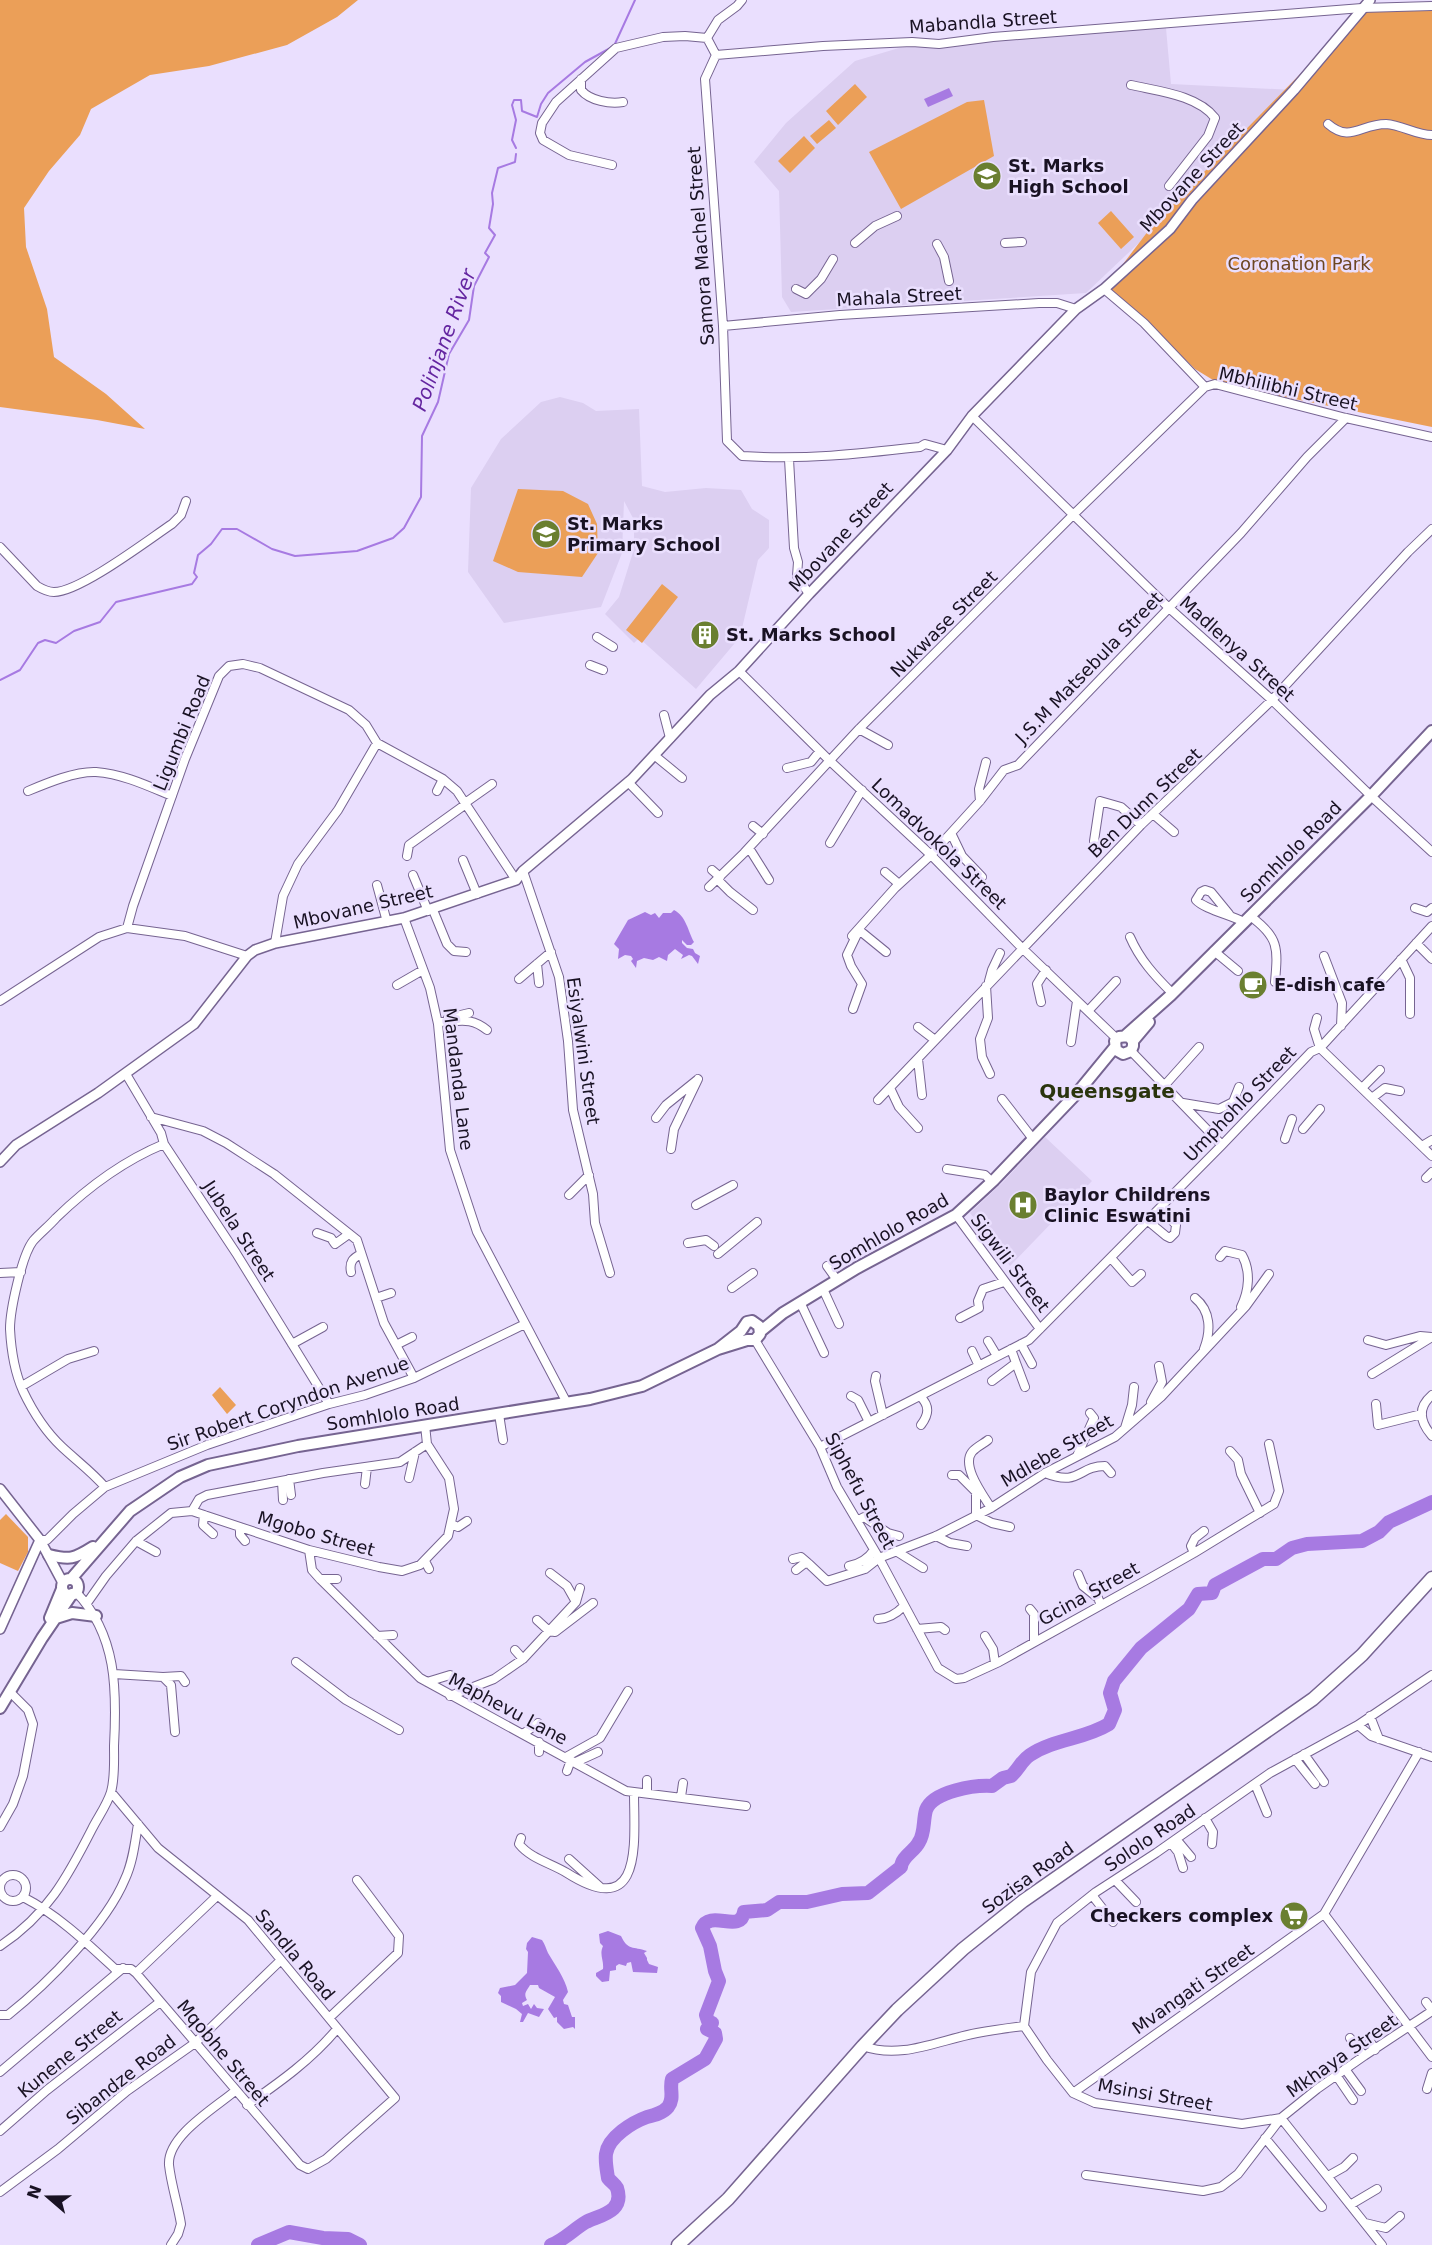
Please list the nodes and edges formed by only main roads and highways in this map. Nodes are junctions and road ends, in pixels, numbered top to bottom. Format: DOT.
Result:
graph roads {
  1 [pos="1432,731"];
  2 [pos="97,1547"];
  3 [pos="51,1558"];
  4 [pos="1432,1578"];
  5 [pos="70,1586"];
  6 [pos="96,1616"];
  7 [pos="56,1618"];
  8 [pos="42,1638"];
  9 [pos="0,1708"];
  10 [pos="678,2245"];
  1 -- 2 [label="main road, Somhlolo Road"];
  2 -- 3 [label="main road"];
  2 -- 5 [label="main road, Somhlolo Road"];
  4 -- 10 [label="main road, Sozisa Road"];
  5 -- 7 [label="main road, Somhlolo Road"];
  5 -- 8 [label="main road, Somhlolo Road"];
  6 -- 7 [label="main road"];
  7 -- 8 [label="main road, Somhlolo Road"];
  8 -- 9 [label="main road, Somhlolo Road"];
}
